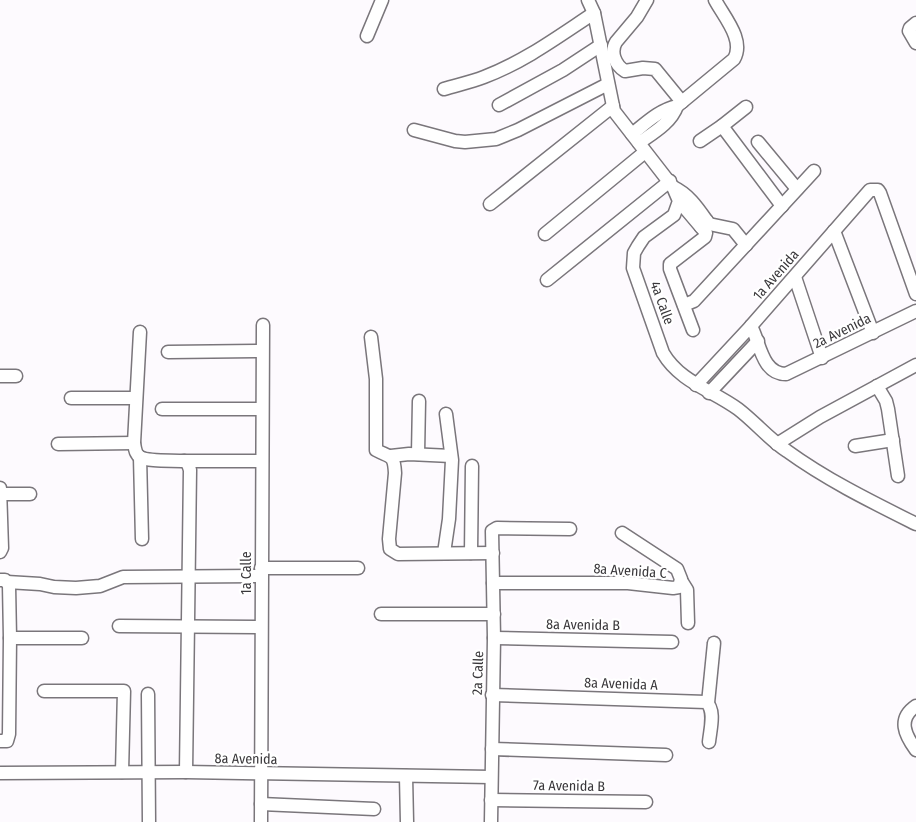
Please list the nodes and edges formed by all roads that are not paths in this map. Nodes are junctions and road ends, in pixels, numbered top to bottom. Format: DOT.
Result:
graph roads {
  1 [pos="382,0"];
  2 [pos="588,0"];
  3 [pos="647,0"];
  4 [pos="715,0"];
  5 [pos="594,13"];
  6 [pos="913,26"];
  7 [pos="367,36"];
  8 [pos="916,43"];
  9 [pos="601,46"];
  10 [pos="608,84"];
  11 [pos="444,89"];
  12 [pos="680,104"];
  13 [pos="499,105"];
  14 [pos="613,106"];
  15 [pos="746,107"];
  16 [pos="722,126"];
  17 [pos="414,130"];
  18 [pos="700,141"];
  19 [pos="758,142"];
  20 [pos="639,143"];
  21 [pos="814,171"];
  22 [pos="671,184"];
  23 [pos="797,190"];
  24 [pos="679,201"];
  25 [pos="490,204"];
  26 [pos="782,206"];
  27 [pos="704,224"];
  28 [pos="834,231"];
  29 [pos="545,234"];
  30 [pos="746,245"];
  31 [pos="795,277"];
  32 [pos="547,280"];
  33 [pos="916,294"];
  34 [pos="684,305"];
  35 [pos="916,311"];
  36 [pos="262,325"];
  37 [pos="751,326"];
  38 [pos="693,330"];
  39 [pos="140,332"];
  40 [pos="872,332"];
  41 [pos="371,337"];
  42 [pos="758,341"];
  43 [pos="262,351"];
  44 [pos="168,352"];
  45 [pos="822,358"];
  46 [pos="916,365"];
  47 [pos="0,376"];
  48 [pos="16,376"];
  49 [pos="696,385"];
  50 [pos="877,386"];
  51 [pos="709,393"];
  52 [pos="71,398"];
  53 [pos="136,398"];
  54 [pos="418,401"];
  55 [pos="162,409"];
  56 [pos="262,409"];
  57 [pos="446,414"];
  58 [pos="893,440"];
  59 [pos="134,443"];
  60 [pos="58,444"];
  61 [pos="777,444"];
  62 [pos="856,446"];
  63 [pos="418,454"];
  64 [pos="391,456"];
  65 [pos="451,456"];
  66 [pos="140,457"];
  67 [pos="184,461"];
  68 [pos="262,461"];
  69 [pos="472,466"];
  70 [pos="898,476"];
  71 [pos="0,488"];
  72 [pos="0,494"];
  73 [pos="30,494"];
  74 [pos="916,524"];
  75 [pos="570,529"];
  76 [pos="622,533"];
  77 [pos="142,540"];
  78 [pos="0,552"];
  79 [pos="444,553"];
  80 [pos="471,553"];
  81 [pos="492,553"];
  82 [pos="358,568"];
  83 [pos="261,572"];
  84 [pos="190,577"];
  85 [pos="4,581"];
  86 [pos="682,582"];
  87 [pos="494,583"];
  88 [pos="381,614"];
  89 [pos="494,614"];
  90 [pos="688,623"];
  91 [pos="118,626"];
  92 [pos="189,626"];
  93 [pos="261,627"];
  94 [pos="10,638"];
  95 [pos="82,638"];
  96 [pos="494,638"];
  97 [pos="672,642"];
  98 [pos="714,642"];
  99 [pos="44,691"];
  100 [pos="148,694"];
  101 [pos="492,695"];
  102 [pos="708,703"];
  103 [pos="916,706"];
  104 [pos="0,741"];
  105 [pos="709,742"];
  106 [pos="492,749"];
  107 [pos="916,750"];
  108 [pos="666,755"];
  109 [pos="122,772"];
  110 [pos="148,772"];
  111 [pos="186,772"];
  112 [pos="0,773"];
  113 [pos="261,774"];
  114 [pos="406,776"];
  115 [pos="491,777"];
  116 [pos="491,800"];
  117 [pos="646,802"];
  118 [pos="261,804"];
  119 [pos="374,810"];
  120 [pos="148,822"];
  121 [pos="261,822"];
  122 [pos="407,822"];
  123 [pos="491,822"];
  1 -- 7 [label="street"];
  2 -- 5 [label="street"];
  3 -- 12 [label="street"];
  4 -- 12 [label="street"];
  5 -- 9 [label="street"];
  5 -- 11 [label="street"];
  6 -- 8 [label="street"];
  9 -- 10 [label="street"];
  9 -- 13 [label="street"];
  10 -- 14 [label="street"];
  10 -- 17 [label="street"];
  12 -- 20 [label="street"];
  14 -- 20 [label="street"];
  14 -- 25 [label="street"];
  15 -- 16 [label="street"];
  16 -- 18 [label="street"];
  16 -- 26 [label="street"];
  19 -- 23 [label="street"];
  20 -- 22 [label="street"];
  20 -- 29 [label="street"];
  21 -- 23 [label="street"];
  22 -- 24 [label="street"];
  22 -- 27 [label="street"];
  22 -- 32 [label="street"];
  23 -- 26 [label="street"];
  24 -- 27 [label="street"];
  24 -- 49 [label="street, 4a Calle"];
  26 -- 30 [label="street"];
  27 -- 30 [label="street"];
  27 -- 34 [label="street"];
  28 -- 31 [label="street, 1a Avenida"];
  28 -- 33 [label="street, 1a Avenida"];
  28 -- 40 [label="street"];
  30 -- 34 [label="street"];
  31 -- 37 [label="street, 1a Avenida"];
  31 -- 45 [label="street"];
  34 -- 38 [label="street"];
  35 -- 40 [label="street, 2a Avenida"];
  36 -- 43 [label="street, 1a Calle"];
  37 -- 42 [label="street"];
  37 -- 49 [label="street, 1a Avenida"];
  39 -- 53 [label="street"];
  40 -- 45 [label="street, 2a Avenida"];
  41 -- 64 [label="street"];
  42 -- 45 [label="street, 2a Avenida"];
  42 -- 51 [label="street"];
  43 -- 44 [label="street"];
  43 -- 56 [label="street, 1a Calle"];
  46 -- 50 [label="street"];
  47 -- 48 [label="street"];
  49 -- 51 [label="street, 4a Calle"];
  50 -- 58 [label="street"];
  50 -- 61 [label="street"];
  51 -- 61 [label="street, 4a Calle"];
  52 -- 53 [label="street"];
  53 -- 59 [label="street"];
  54 -- 63 [label="street"];
  55 -- 56 [label="street"];
  56 -- 68 [label="street, 1a Calle"];
  57 -- 65 [label="street"];
  58 -- 62 [label="street"];
  58 -- 70 [label="street"];
  59 -- 60 [label="street"];
  59 -- 66 [label="street"];
  61 -- 74 [label="street, 4a Calle"];
  63 -- 64 [label="street"];
  63 -- 65 [label="street"];
  64 -- 79 [label="street"];
  65 -- 79 [label="street"];
  66 -- 67 [label="street"];
  66 -- 77 [label="street"];
  67 -- 68 [label="street"];
  67 -- 84 [label="street"];
  68 -- 83 [label="street, 1a Calle"];
  69 -- 80 [label="street"];
  71 -- 72 [label="street"];
  72 -- 73 [label="street"];
  72 -- 78 [label="street"];
  75 -- 81 [label="street, 2a Calle"];
  76 -- 86 [label="street, 8a Avenida C"];
  79 -- 80 [label="street"];
  80 -- 81 [label="street"];
  81 -- 87 [label="street, 2a Calle"];
  82 -- 83 [label="street"];
  83 -- 84 [label="street"];
  83 -- 93 [label="street, 1a Calle"];
  84 -- 85 [label="street"];
  84 -- 92 [label="street"];
  85 -- 94 [label="street"];
  86 -- 87 [label="street, 8a Avenida C"];
  86 -- 90 [label="street"];
  87 -- 89 [label="street, 2a Calle"];
  88 -- 89 [label="street"];
  89 -- 96 [label="street, 2a Calle"];
  91 -- 92 [label="street"];
  92 -- 93 [label="street"];
  92 -- 111 [label="street"];
  93 -- 113 [label="street, 1a Calle"];
  94 -- 95 [label="street"];
  94 -- 104 [label="street"];
  96 -- 97 [label="street, 8a Avenida B"];
  96 -- 101 [label="street, 2a Calle"];
  98 -- 102 [label="street"];
  99 -- 109 [label="street"];
  100 -- 110 [label="street"];
  101 -- 102 [label="street, 8a Avenida A"];
  101 -- 106 [label="street, 2a Calle"];
  102 -- 105 [label="street"];
  103 -- 107 [label="street"];
  106 -- 108 [label="street"];
  106 -- 115 [label="street, 2a Calle"];
  109 -- 110 [label="street, 8a Avenida"];
  109 -- 112 [label="street, 8a Avenida"];
  110 -- 111 [label="street, 8a Avenida"];
  110 -- 120 [label="street"];
  111 -- 113 [label="street, 8a Avenida"];
  113 -- 114 [label="street, 8a Avenida"];
  113 -- 118 [label="street, 1a Calle"];
  114 -- 115 [label="street, 8a Avenida"];
  114 -- 122 [label="street"];
  115 -- 116 [label="street, 2a Calle"];
  116 -- 117 [label="street, 7a Avenida B"];
  116 -- 123 [label="street, 2a Calle"];
  118 -- 119 [label="street"];
  118 -- 121 [label="street, 1a Calle"];
}
